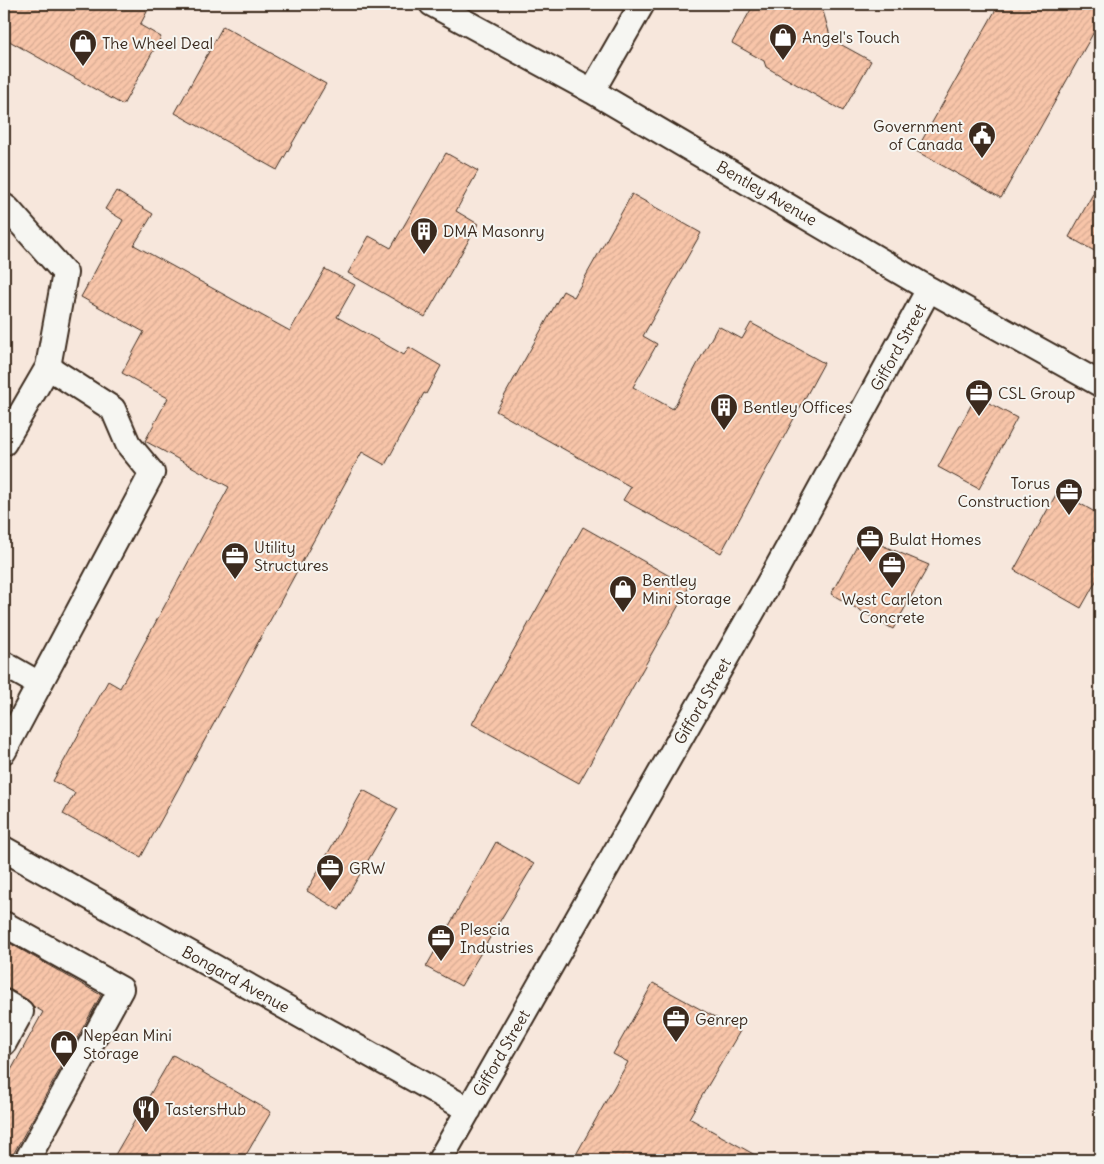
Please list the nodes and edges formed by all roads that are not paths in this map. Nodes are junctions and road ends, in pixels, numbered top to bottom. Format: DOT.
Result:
graph roads {
  1 [pos="432,4"];
  2 [pos="642,4"];
  3 [pos="592,91"];
  4 [pos="4,206"];
  5 [pos="930,289"];
  6 [pos="48,368"];
  7 [pos="1100,384"];
  8 [pos="4,443"];
  9 [pos="4,664"];
  10 [pos="39,684"];
  11 [pos="4,751"];
  12 [pos="4,849"];
  13 [pos="4,924"];
  14 [pos="4,1002"];
  15 [pos="4,1043"];
  16 [pos="469,1110"];
  17 [pos="27,1160"];
  18 [pos="440,1160"];
  1 -- 3 [label="street, Bentley Avenue"];
  2 -- 3 [label="street"];
  3 -- 5 [label="street, Bentley Avenue"];
  4 -- 6 [label="street"];
  5 -- 7 [label="street, Bentley Avenue"];
  5 -- 16 [label="street, Gifford Street"];
  6 -- 8 [label="street"];
  6 -- 10 [label="street"];
  9 -- 10 [label="street"];
  10 -- 11 [label="street"];
  12 -- 16 [label="street, Bongard Avenue"];
  13 -- 17 [label="street"];
  14 -- 15 [label="street"];
  16 -- 18 [label="street, Gifford Street"];
}
